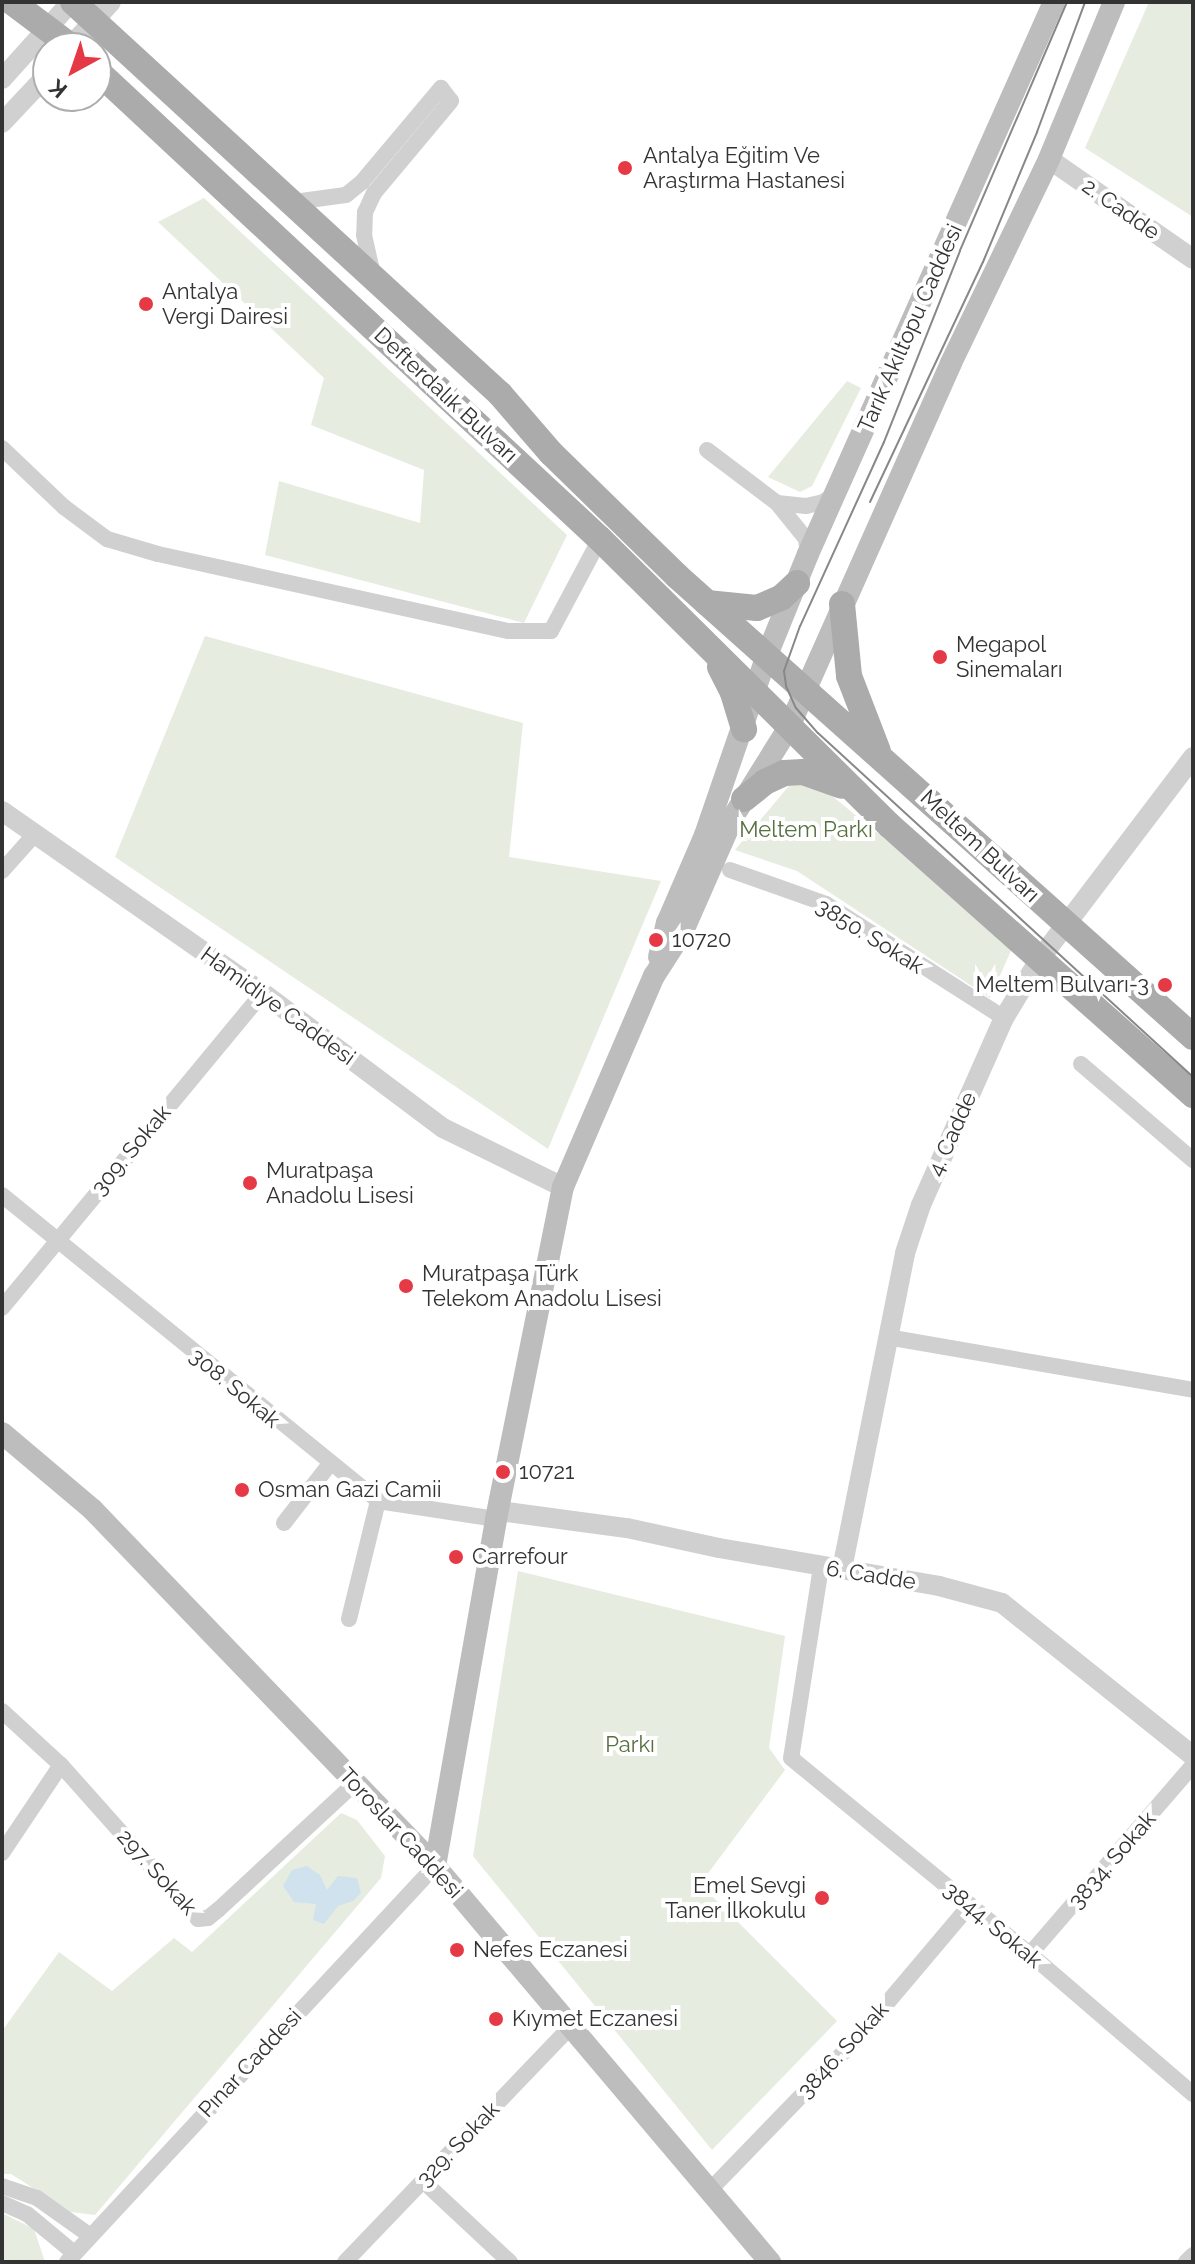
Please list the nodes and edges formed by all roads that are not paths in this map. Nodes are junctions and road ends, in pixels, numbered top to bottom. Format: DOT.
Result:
graph roads {
  1 [pos="12,2"];
  2 [pos="72,2"];
  3 [pos="111,2"];
  4 [pos="1054,2"];
  5 [pos="1098,2"];
  6 [pos="1114,2"];
  7 [pos="93,22"];
  8 [pos="46,27"];
  9 [pos="52,32"];
  10 [pos="84,32"];
  11 [pos="2,79"];
  12 [pos="112,85"];
  13 [pos="32,91"];
  14 [pos="1073,103"];
  15 [pos="2,123"];
  16 [pos="1049,159"];
  17 [pos="294,202"];
  18 [pos="1193,259"];
  19 [pos="373,277"];
  20 [pos="2,448"];
  21 [pos="707,450"];
  22 [pos="836,494"];
  23 [pos="777,503"];
  24 [pos="600,539"];
  25 [pos="808,554"];
  26 [pos="797,583"];
  27 [pos="707,603"];
  28 [pos="842,604"];
  29 [pos="699,638"];
  30 [pos="767,655"];
  31 [pos="804,688"];
  32 [pos="755,694"];
  33 [pos="789,727"];
  34 [pos="744,729"];
  35 [pos="879,754"];
  36 [pos="1193,757"];
  37 [pos="852,789"];
  38 [pos="744,799"];
  39 [pos="2,811"];
  40 [pos="35,834"];
  41 [pos="730,870"];
  42 [pos="2,871"];
  43 [pos="1064,925"];
  44 [pos="1039,960"];
  45 [pos="654,976"];
  46 [pos="263,993"];
  47 [pos="1004,1018"];
  48 [pos="1193,1037"];
  49 [pos="1081,1064"];
  50 [pos="1193,1095"];
  51 [pos="1193,1160"];
  52 [pos="563,1187"];
  53 [pos="2,1195"];
  54 [pos="56,1239"];
  55 [pos="2,1308"];
  56 [pos="887,1337"];
  57 [pos="1193,1390"];
  58 [pos="2,1433"];
  59 [pos="329,1465"];
  60 [pos="378,1501"];
  61 [pos="498,1515"];
  62 [pos="284,1523"];
  63 [pos="821,1567"];
  64 [pos="842,1569"];
  65 [pos="349,1619"];
  66 [pos="2,1711"];
  67 [pos="1193,1756"];
  68 [pos="61,1765"];
  69 [pos="1193,1765"];
  70 [pos="355,1783"];
  71 [pos="2,1853"];
  72 [pos="435,1866"];
  73 [pos="970,1905"];
  74 [pos="1030,1954"];
  75 [pos="572,2025"];
  76 [pos="1193,2094"];
  77 [pos="423,2181"];
  78 [pos="2,2186"];
  79 [pos="710,2190"];
  80 [pos="2,2203"];
  81 [pos="89,2235"];
  82 [pos="1193,2255"];
  83 [pos="70,2257"];
  84 [pos="345,2262"];
  85 [pos="510,2262"];
  86 [pos="770,2262"];
  87 [pos="1186,2262"];
  1 -- 8 [label="main road"];
  2 -- 7 [label="main road, Defterdalık Bulvarı"];
  2 -- 8 [label="street"];
  3 -- 7 [label="street"];
  4 -- 22 [label="main road, Tarık Akıltopu Caddesi"];
  5 -- 14 [label="main road"];
  6 -- 14 [label="main road"];
  7 -- 10 [label="street"];
  7 -- 17 [label="main road, Defterdalık Bulvarı"];
  8 -- 9 [label="main road"];
  8 -- 11 [label="street"];
  12 -- 24 [label="main road, Defterdalık Bulvarı"];
  13 -- 15 [label="street"];
  14 -- 16 [label="main road"];
  16 -- 18 [label="street, 2. Cadde"];
  16 -- 28 [label="main road"];
  17 -- 19 [label="main road, Defterdalık Bulvarı"];
  17 -- 19 [label="street"];
  19 -- 27 [label="main road, Defterdalık Bulvarı"];
  20 -- 24 [label="street"];
  21 -- 23 [label="street"];
  22 -- 23 [label="street"];
  22 -- 25 [label="main road, Tarık Akıltopu Caddesi"];
  23 -- 25 [label="street"];
  24 -- 29 [label="main road, Defterdalık Bulvarı"];
  25 -- 26 [label="main road, Tarık Akıltopu Caddesi"];
  26 -- 27 [label="main road"];
  26 -- 30 [label="main road, Tarık Akıltopu Caddesi"];
  27 -- 30 [label="main road, Defterdalık Bulvarı"];
  28 -- 31 [label="main road"];
  28 -- 35 [label="main road"];
  29 -- 32 [label="main road, Defterdalık Bulvarı"];
  29 -- 34 [label="main road"];
  30 -- 31 [label="main road, Meltem Bulvarı"];
  30 -- 32 [label="main road, Tarık Akıltopu Caddesi"];
  31 -- 33 [label="main road"];
  31 -- 35 [label="main road, Meltem Bulvarı"];
  32 -- 33 [label="main road, Defterdalık Bulvarı"];
  32 -- 34 [label="main road, Tarık Akıltopu Caddesi"];
  33 -- 37 [label="main road, Meltem Bulvarı"];
  33 -- 38 [label="main road"];
  34 -- 45 [label="main road, Tarık Akıltopu Caddesi"];
  35 -- 43 [label="main road, Meltem Bulvarı"];
  36 -- 43 [label="street, 4. Cadde"];
  37 -- 38 [label="main road"];
  37 -- 44 [label="main road, Meltem Bulvarı"];
  38 -- 45 [label="main road"];
  39 -- 40 [label="street, Hamidiye Caddesi"];
  40 -- 42 [label="street"];
  40 -- 46 [label="street, Hamidiye Caddesi"];
  41 -- 47 [label="street, 3850. Sokak"];
  43 -- 44 [label="street, 4. Cadde"];
  43 -- 48 [label="main road, Meltem Bulvarı"];
  44 -- 47 [label="street, 4. Cadde"];
  44 -- 50 [label="main road, Meltem Bulvarı"];
  45 -- 52 [label="main road"];
  46 -- 52 [label="street, Hamidiye Caddesi"];
  46 -- 54 [label="street, 309. Sokak"];
  47 -- 56 [label="street, 4. Cadde"];
  49 -- 51 [label="street"];
  52 -- 61 [label="main road"];
  53 -- 54 [label="street, 308. Sokak"];
  54 -- 55 [label="street, 309. Sokak"];
  54 -- 59 [label="street, 308. Sokak"];
  56 -- 57 [label="street"];
  56 -- 64 [label="street, 4. Cadde"];
  58 -- 70 [label="main road, Toroslar Caddesi"];
  59 -- 60 [label="street, 308. Sokak"];
  59 -- 62 [label="street"];
  60 -- 61 [label="street, 308. Sokak"];
  60 -- 65 [label="street"];
  61 -- 63 [label="street, 6. Cadde"];
  61 -- 72 [label="main road"];
  63 -- 64 [label="street, 6. Cadde"];
  63 -- 73 [label="street, 3844. Sokak"];
  64 -- 67 [label="street, 6. Cadde"];
  66 -- 68 [label="street, 297. Sokak"];
  68 -- 70 [label="street, 297. Sokak"];
  68 -- 71 [label="street"];
  69 -- 74 [label="street, 3834. Sokak"];
  70 -- 72 [label="main road, Toroslar Caddesi"];
  72 -- 75 [label="main road, Toroslar Caddesi"];
  72 -- 81 [label="street, Pınar Caddesi"];
  73 -- 74 [label="street, 3844. Sokak"];
  73 -- 79 [label="street, 3846. Sokak"];
  74 -- 76 [label="street, 3844. Sokak"];
  75 -- 77 [label="street, 329. Sokak"];
  75 -- 79 [label="main road, Toroslar Caddesi"];
  77 -- 84 [label="street, 329. Sokak"];
  77 -- 85 [label="street"];
  78 -- 81 [label="street"];
  79 -- 86 [label="main road, Toroslar Caddesi"];
  80 -- 83 [label="street"];
  81 -- 83 [label="street, Pınar Caddesi"];
  82 -- 87 [label="street"];
}
